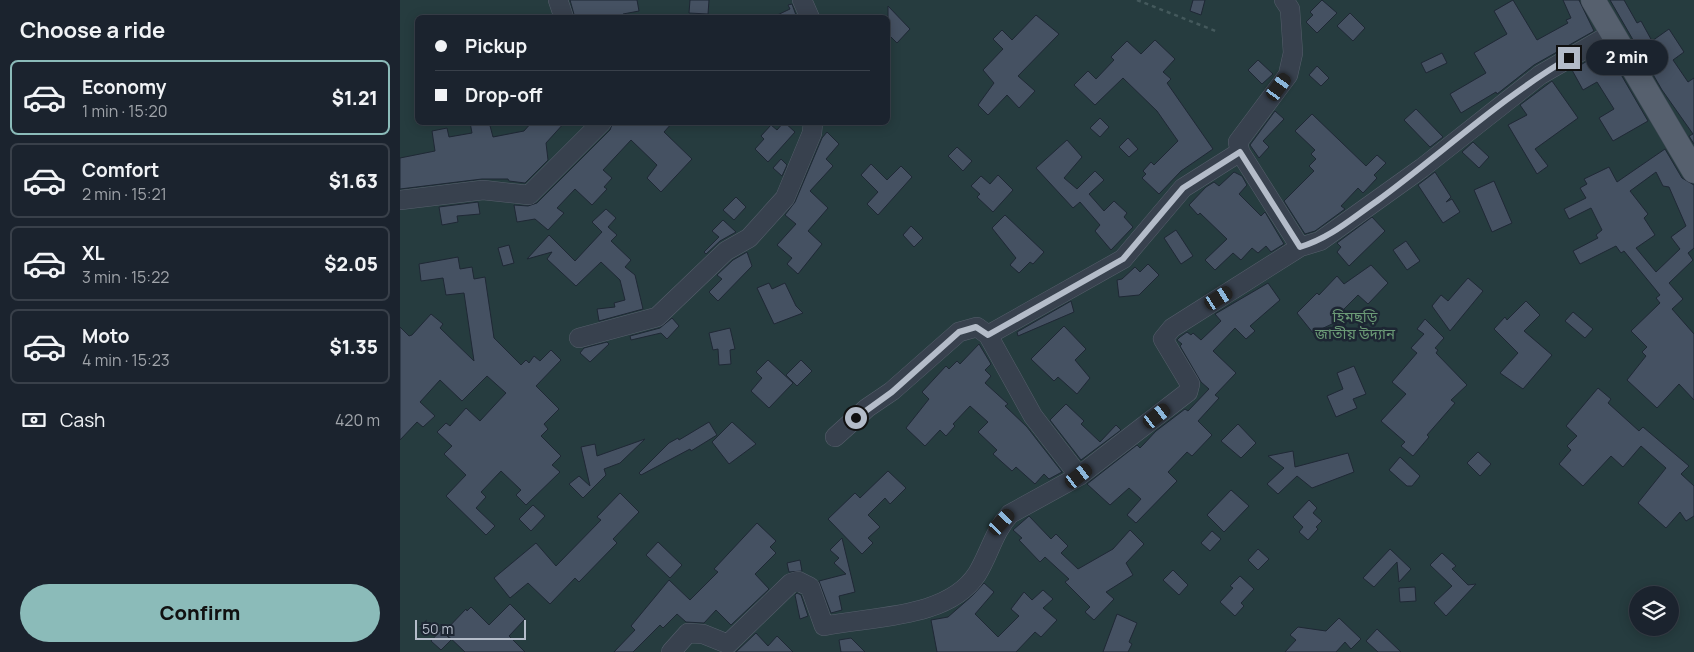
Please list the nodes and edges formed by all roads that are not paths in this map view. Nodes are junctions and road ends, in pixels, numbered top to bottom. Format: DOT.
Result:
graph roads {
  1 [pos="558,0"];
  2 [pos="802,0"];
  3 [pos="1284,0"];
  4 [pos="1593,0"];
  5 [pos="563,15"];
  6 [pos="809,15"];
  7 [pos="1611,34"];
  8 [pos="599,125"];
  9 [pos="813,125"];
  10 [pos="1240,152"];
  11 [pos="1694,171"];
  12 [pos="400,200"];
  13 [pos="1300,247"];
  14 [pos="988,335"];
  15 [pos="579,338"];
  16 [pos="835,437"];
  17 [pos="1079,476"];
  18 [pos="671,652"];
  1 -- 5 [label="street"];
  2 -- 6 [label="street"];
  3 -- 10 [label="street"];
  4 -- 7 [label="main road"];
  7 -- 11 [label="main road"];
  7 -- 13 [label="street"];
  8 -- 12 [label="street"];
  9 -- 15 [label="street"];
  10 -- 13 [label="street"];
  10 -- 14 [label="street"];
  13 -- 17 [label="street"];
  14 -- 16 [label="street"];
  14 -- 17 [label="street"];
  17 -- 18 [label="street"];
}
